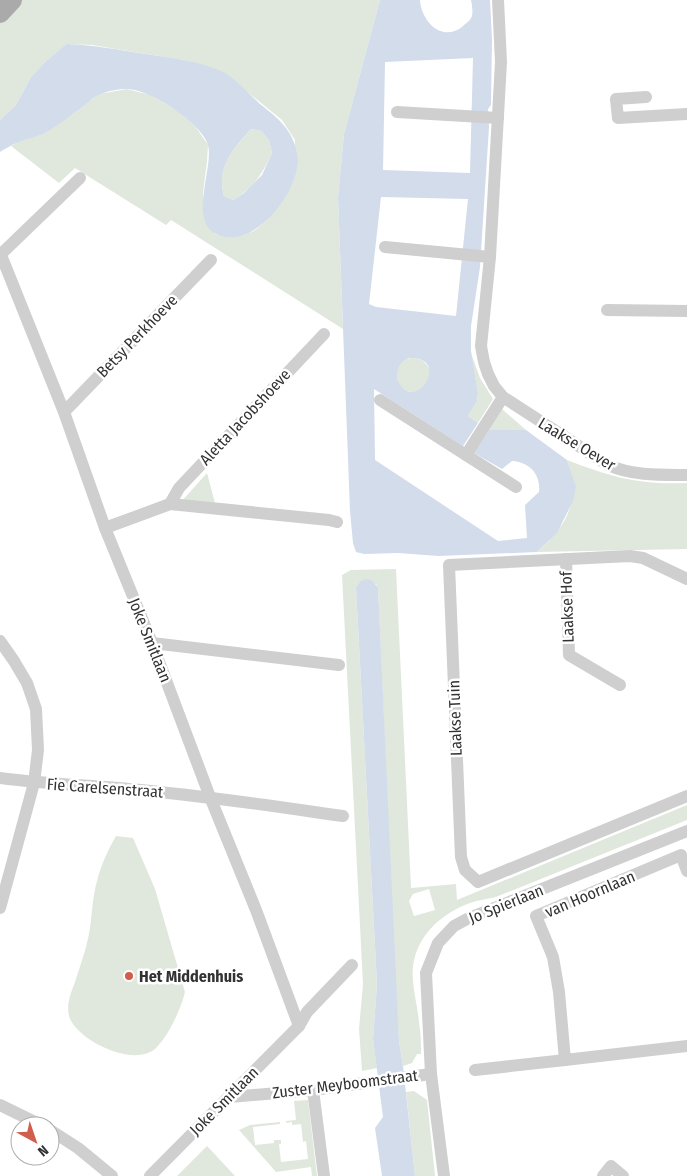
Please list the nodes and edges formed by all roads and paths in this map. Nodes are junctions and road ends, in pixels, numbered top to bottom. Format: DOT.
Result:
graph roads {
  1 [pos="12,0"];
  2 [pos="498,0"];
  3 [pos="0,13"];
  4 [pos="646,97"];
  5 [pos="397,112"];
  6 [pos="687,114"];
  7 [pos="498,118"];
  8 [pos="80,178"];
  9 [pos="385,247"];
  10 [pos="0,255"];
  11 [pos="490,257"];
  12 [pos="211,260"];
  13 [pos="607,310"];
  14 [pos="687,311"];
  15 [pos="324,334"];
  16 [pos="503,397"];
  17 [pos="380,400"];
  18 [pos="64,412"];
  19 [pos="466,454"];
  20 [pos="687,475"];
  21 [pos="516,487"];
  22 [pos="170,504"];
  23 [pos="337,522"];
  24 [pos="104,528"];
  25 [pos="566,559"];
  26 [pos="687,579"];
  27 [pos="0,641"];
  28 [pos="152,643"];
  29 [pos="339,665"];
  30 [pos="620,685"];
  31 [pos="0,778"];
  32 [pos="34,783"];
  33 [pos="687,796"];
  34 [pos="210,797"];
  35 [pos="343,816"];
  36 [pos="687,831"];
  37 [pos="687,871"];
  38 [pos="0,908"];
  39 [pos="352,965"];
  40 [pos="299,1026"];
  41 [pos="687,1046"];
  42 [pos="565,1060"];
  43 [pos="475,1070"];
  44 [pos="431,1074"];
  45 [pos="313,1090"];
  46 [pos="230,1097"];
  47 [pos="0,1105"];
  48 [pos="23,1116"];
  49 [pos="60,1136"];
  50 [pos="112,1176"];
  51 [pos="150,1176"];
  52 [pos="324,1176"];
  53 [pos="444,1176"];
  54 [pos="603,1176"];
  55 [pos="624,1176"];
  1 -- 3 [label="main road"];
  2 -- 7 [label="street, Laakse Oever"];
  4 -- 6 [label="street"];
  5 -- 7 [label="street"];
  7 -- 11 [label="street, Laakse Oever"];
  8 -- 10 [label="street"];
  9 -- 11 [label="street"];
  10 -- 18 [label="street, Joke Smitlaan"];
  11 -- 16 [label="street, Laakse Oever"];
  12 -- 18 [label="street, Betsy Perkhoeve"];
  13 -- 14 [label="street"];
  15 -- 22 [label="street, Aletta Jacobshoeve"];
  16 -- 19 [label="street"];
  16 -- 20 [label="street, Laakse Oever"];
  17 -- 19 [label="street"];
  18 -- 24 [label="street, Joke Smitlaan"];
  19 -- 21 [label="street"];
  22 -- 23 [label="street"];
  22 -- 24 [label="street"];
  24 -- 28 [label="street, Joke Smitlaan"];
  25 -- 26 [label="street, Laakse Tuin"];
  25 -- 30 [label="street, Laakse Hof"];
  25 -- 33 [label="street, Laakse Tuin"];
  27 -- 32 [label="street"];
  28 -- 29 [label="street"];
  28 -- 34 [label="street, Joke Smitlaan"];
  31 -- 32 [label="street, Fie Carelsenstraat"];
  32 -- 34 [label="street, Fie Carelsenstraat"];
  32 -- 38 [label="street"];
  34 -- 35 [label="street, Fie Carelsenstraat"];
  34 -- 40 [label="street, Joke Smitlaan"];
  36 -- 44 [label="street, Jo Spierlaan"];
  37 -- 42 [label="street, van Hoornlaan"];
  39 -- 40 [label="street, Joke Smitlaan"];
  40 -- 46 [label="street, Joke Smitlaan"];
  41 -- 42 [label="street"];
  42 -- 43 [label="street"];
  44 -- 45 [label="street, Zuster Meyboomstraat"];
  44 -- 53 [label="street, Jo Spierlaan"];
  45 -- 46 [label="street, Zuster Meyboomstraat"];
  45 -- 52 [label="street"];
  46 -- 51 [label="street, Joke Smitlaan"];
  47 -- 48 [label="street"];
  49 -- 50 [label="street"];
  54 -- 55 [label="street"];
}
